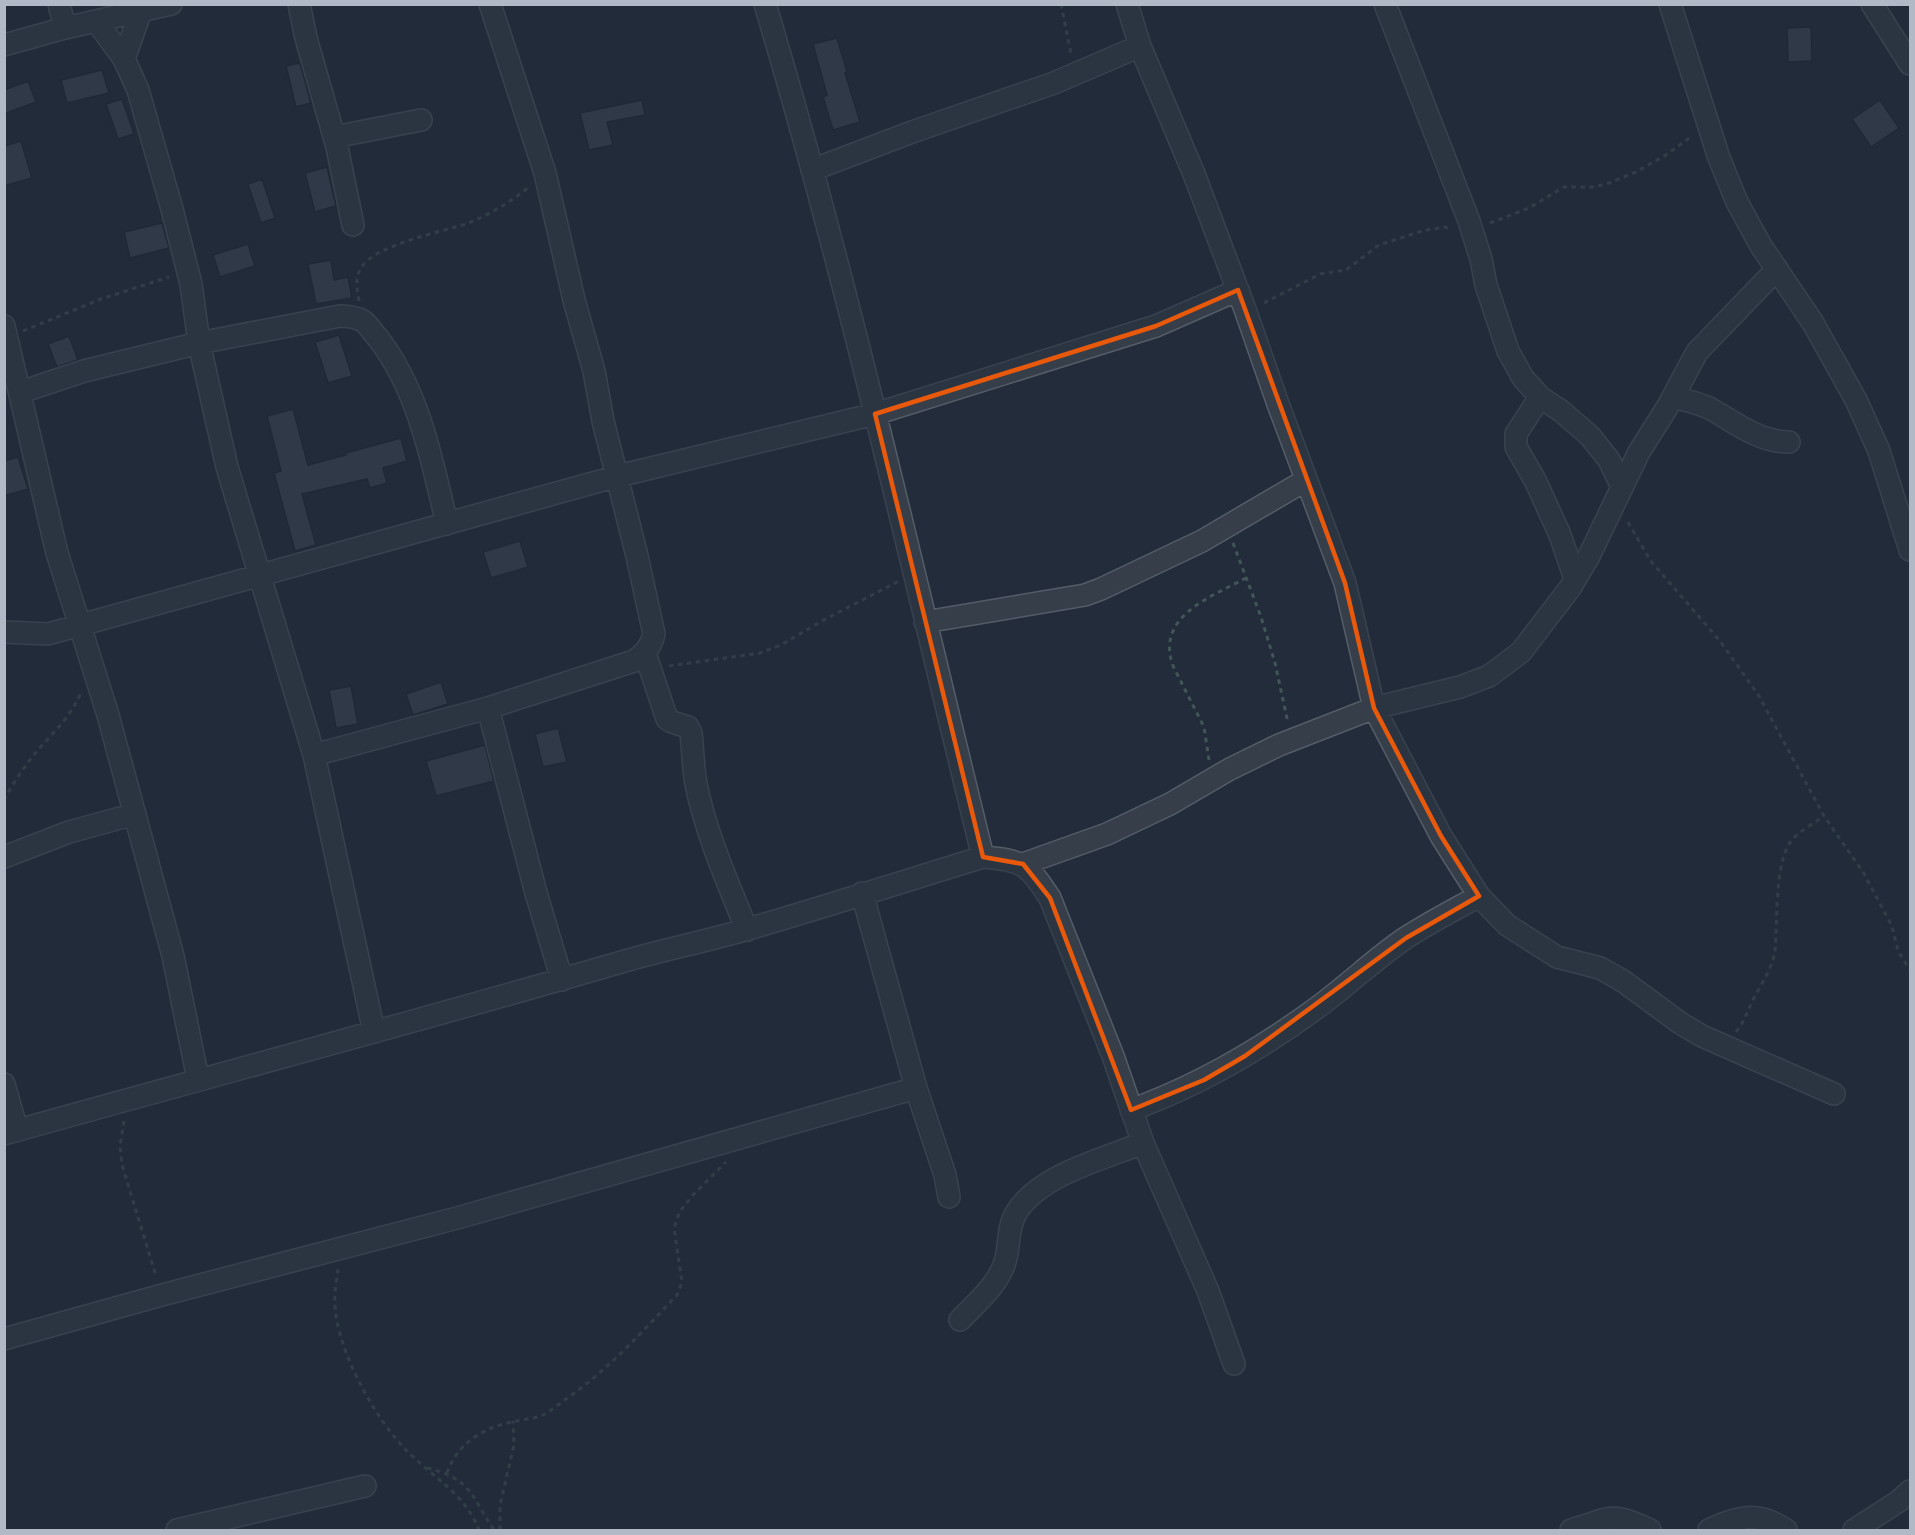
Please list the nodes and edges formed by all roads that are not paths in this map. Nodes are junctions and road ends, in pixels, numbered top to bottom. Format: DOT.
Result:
graph roads {
  1 [pos="59,4"];
  2 [pos="171,4"];
  3 [pos="299,4"];
  4 [pos="490,4"];
  5 [pos="765,4"];
  6 [pos="1127,4"];
  7 [pos="1385,4"];
  8 [pos="1670,4"];
  9 [pos="1872,4"];
  10 [pos="141,11"];
  11 [pos="98,22"];
  12 [pos="65,28"];
  13 [pos="4,45"];
  14 [pos="1140,46"];
  15 [pos="124,59"];
  16 [pos="1911,64"];
  17 [pos="421,120"];
  18 [pos="334,137"];
  19 [pos="812,170"];
  20 [pos="353,225"];
  21 [pos="1777,269"];
  22 [pos="1238,290"];
  23 [pos="6,332"];
  24 [pos="199,342"];
  25 [pos="21,392"];
  26 [pos="1540,397"];
  27 [pos="1673,397"];
  28 [pos="875,414"];
  29 [pos="1789,442"];
  30 [pos="618,476"];
  31 [pos="1306,480"];
  32 [pos="1618,493"];
  33 [pos="447,524"];
  34 [pos="1911,550"];
  35 [pos="259,577"];
  36 [pos="1575,579"];
  37 [pos="926,622"];
  38 [pos="79,627"];
  39 [pos="4,632"];
  40 [pos="648,661"];
  41 [pos="488,708"];
  42 [pos="1374,708"];
  43 [pos="314,755"];
  44 [pos="135,814"];
  45 [pos="4,857"];
  46 [pos="983,857"];
  47 [pos="1023,864"];
  48 [pos="862,893"];
  49 [pos="1479,896"];
  50 [pos="747,930"];
  51 [pos="562,980"];
  52 [pos="374,1032"];
  53 [pos="198,1079"];
  54 [pos="4,1083"];
  55 [pos="916,1088"];
  56 [pos="1834,1094"];
  57 [pos="1131,1110"];
  58 [pos="11,1132"];
  59 [pos="1143,1143"];
  60 [pos="949,1197"];
  61 [pos="960,1320"];
  62 [pos="4,1339"];
  63 [pos="1234,1364"];
  64 [pos="365,1486"];
  65 [pos="1911,1491"];
  66 [pos="177,1530"];
  67 [pos="1570,1530"];
  68 [pos="1650,1530"];
  69 [pos="1709,1530"];
  70 [pos="1786,1530"];
  71 [pos="1854,1530"];
  1 -- 12 [label="street"];
  2 -- 10 [label="street"];
  3 -- 18 [label="street"];
  4 -- 30 [label="street"];
  5 -- 19 [label="street"];
  6 -- 14 [label="street"];
  7 -- 26 [label="street"];
  8 -- 21 [label="street"];
  9 -- 16 [label="street"];
  10 -- 11 [label="street"];
  10 -- 15 [label="street"];
  11 -- 12 [label="street"];
  11 -- 15 [label="street"];
  12 -- 13 [label="street"];
  14 -- 19 [label="street"];
  14 -- 22 [label="street"];
  15 -- 24 [label="street"];
  17 -- 18 [label="street"];
  18 -- 20 [label="street"];
  19 -- 28 [label="street"];
  21 -- 27 [label="street"];
  21 -- 34 [label="street"];
  22 -- 28 [label="street"];
  22 -- 31 [label="street"];
  23 -- 25 [label="street"];
  24 -- 25 [label="street"];
  24 -- 33 [label="street"];
  24 -- 35 [label="street"];
  25 -- 38 [label="street"];
  26 -- 32 [label="street"];
  26 -- 36 [label="street"];
  27 -- 29 [label="street"];
  27 -- 32 [label="street"];
  28 -- 30 [label="street"];
  28 -- 37 [label="street"];
  30 -- 33 [label="street"];
  30 -- 40 [label="street"];
  31 -- 37 [label="street"];
  31 -- 42 [label="street"];
  32 -- 36 [label="street"];
  33 -- 35 [label="street"];
  35 -- 38 [label="street"];
  35 -- 43 [label="street"];
  36 -- 42 [label="street"];
  37 -- 46 [label="street"];
  38 -- 39 [label="street"];
  38 -- 44 [label="street"];
  40 -- 41 [label="street"];
  40 -- 50 [label="street"];
  41 -- 43 [label="street"];
  41 -- 51 [label="street"];
  42 -- 47 [label="street"];
  42 -- 49 [label="street"];
  43 -- 52 [label="street"];
  44 -- 45 [label="street"];
  44 -- 53 [label="street"];
  46 -- 47 [label="street"];
  46 -- 48 [label="street"];
  47 -- 57 [label="street"];
  48 -- 50 [label="street"];
  48 -- 55 [label="street"];
  49 -- 56 [label="street"];
  49 -- 57 [label="street"];
  50 -- 51 [label="street"];
  51 -- 52 [label="street"];
  52 -- 53 [label="street"];
  53 -- 58 [label="street"];
  54 -- 58 [label="street"];
  55 -- 60 [label="street"];
  55 -- 62 [label="street"];
  57 -- 59 [label="street"];
  59 -- 61 [label="street"];
  59 -- 63 [label="street"];
  64 -- 66 [label="street"];
  65 -- 71 [label="street"];
  67 -- 68 [label="street"];
  69 -- 70 [label="street"];
}
